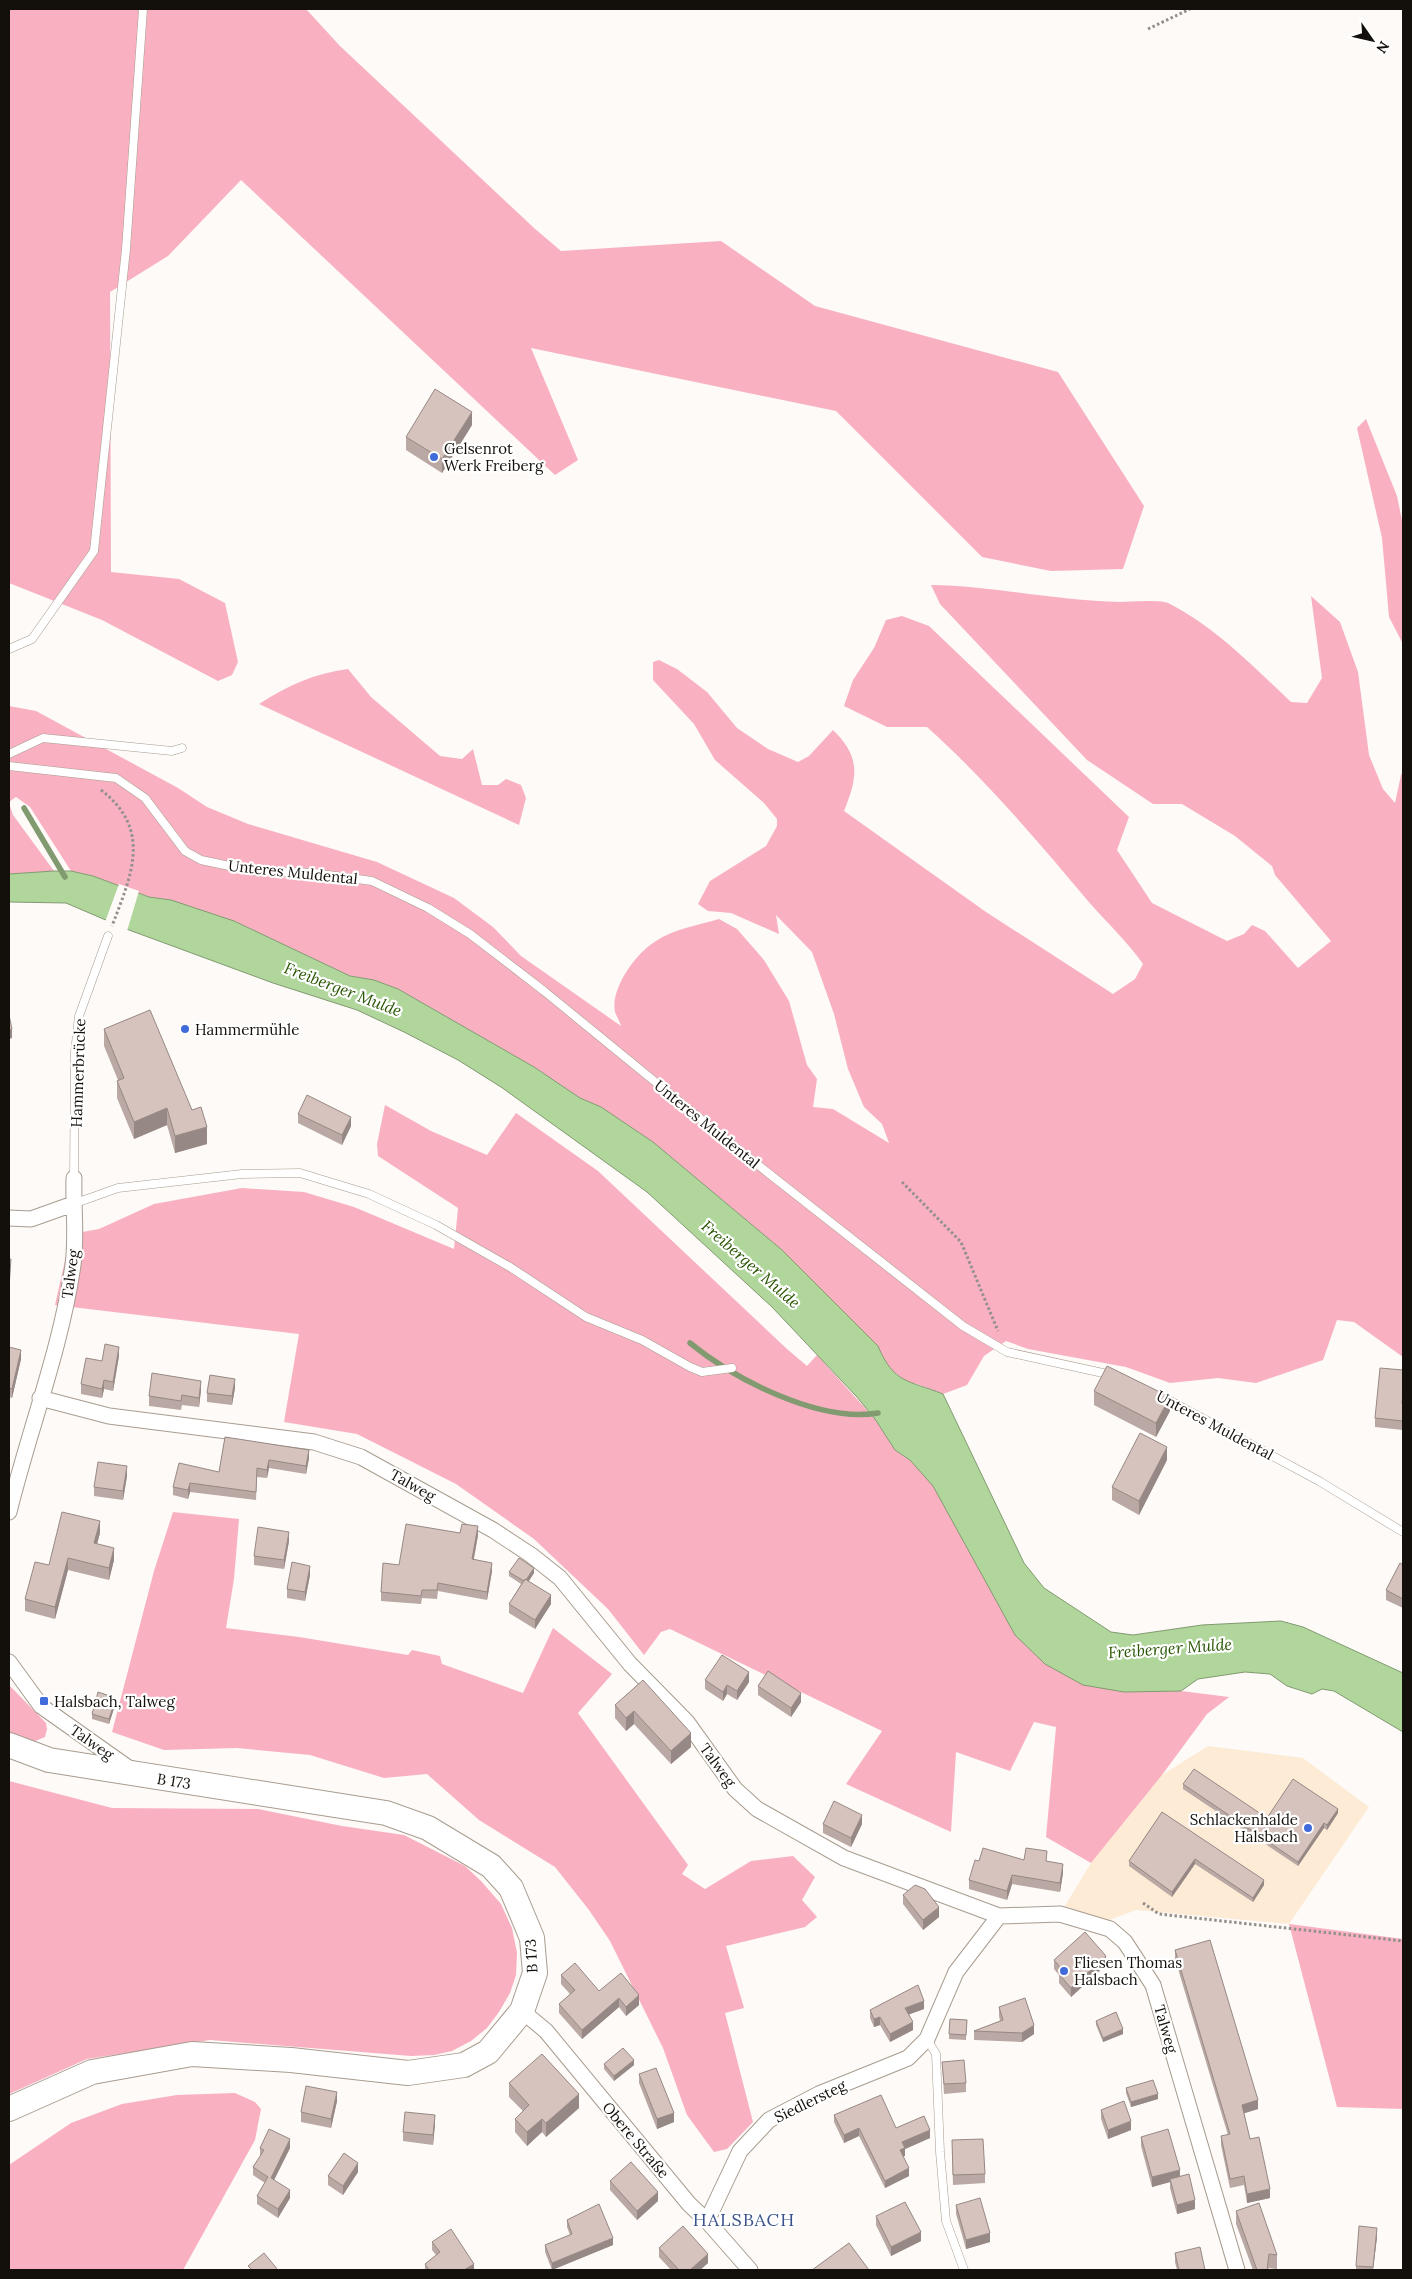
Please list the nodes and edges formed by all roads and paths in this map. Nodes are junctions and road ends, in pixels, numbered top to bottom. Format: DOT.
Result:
graph roads {
  1 [pos="143,9"];
  2 [pos="1190,9"];
  3 [pos="1148,29"];
  4 [pos="9,649"];
  5 [pos="182,748"];
  6 [pos="9,754"];
  7 [pos="9,766"];
  8 [pos="79,772"];
  9 [pos="108,936"];
  10 [pos="74,1178"];
  11 [pos="902,1182"];
  12 [pos="73,1204"];
  13 [pos="9,1218"];
  14 [pos="1007,1352"];
  15 [pos="732,1368"];
  16 [pos="1123,1379"];
  17 [pos="1150,1390"];
  18 [pos="40,1398"];
  19 [pos="9,1512"];
  20 [pos="1403,1532"];
  21 [pos="9,1662"];
  22 [pos="9,1745"];
  23 [pos="139,1775"];
  24 [pos="1143,1903"];
  25 [pos="999,1916"];
  26 [pos="1403,1941"];
  27 [pos="522,2011"];
  28 [pos="927,2039"];
  29 [pos="9,2109"];
  30 [pos="707,2221"];
  31 [pos="747,2269"];
  32 [pos="964,2270"];
  33 [pos="1237,2270"];
  1 -- 4 [label="lane"];
  2 -- 3 [label="path"];
  5 -- 6 [label="lane"];
  7 -- 8 [label="lane, Unteres Muldental"];
  8 -- 9 [label="path"];
  8 -- 14 [label="lane, Unteres Muldental"];
  9 -- 10 [label="lane, Hammerbrücke"];
  10 -- 12 [label="street, Talweg"];
  11 -- 14 [label="path"];
  12 -- 13 [label="street"];
  12 -- 15 [label="lane"];
  12 -- 18 [label="street, Talweg"];
  14 -- 16 [label="lane, Unteres Muldental"];
  17 -- 20 [label="lane, Unteres Muldental"];
  18 -- 19 [label="street, Talweg"];
  18 -- 25 [label="street, Talweg"];
  21 -- 23 [label="street, Talweg"];
  22 -- 23 [label="main road, B 173 / B 173"];
  23 -- 27 [label="main road, B 173 / B 173"];
  24 -- 26 [label="path"];
  25 -- 28 [label="street, Siedlersteg"];
  25 -- 33 [label="street, Talweg"];
  27 -- 29 [label="main road, B 173 / B 173"];
  27 -- 30 [label="street, Obere Straße"];
  28 -- 30 [label="street, Siedlersteg"];
  28 -- 32 [label="lane"];
  30 -- 31 [label="street, Obere Straße"];
}
